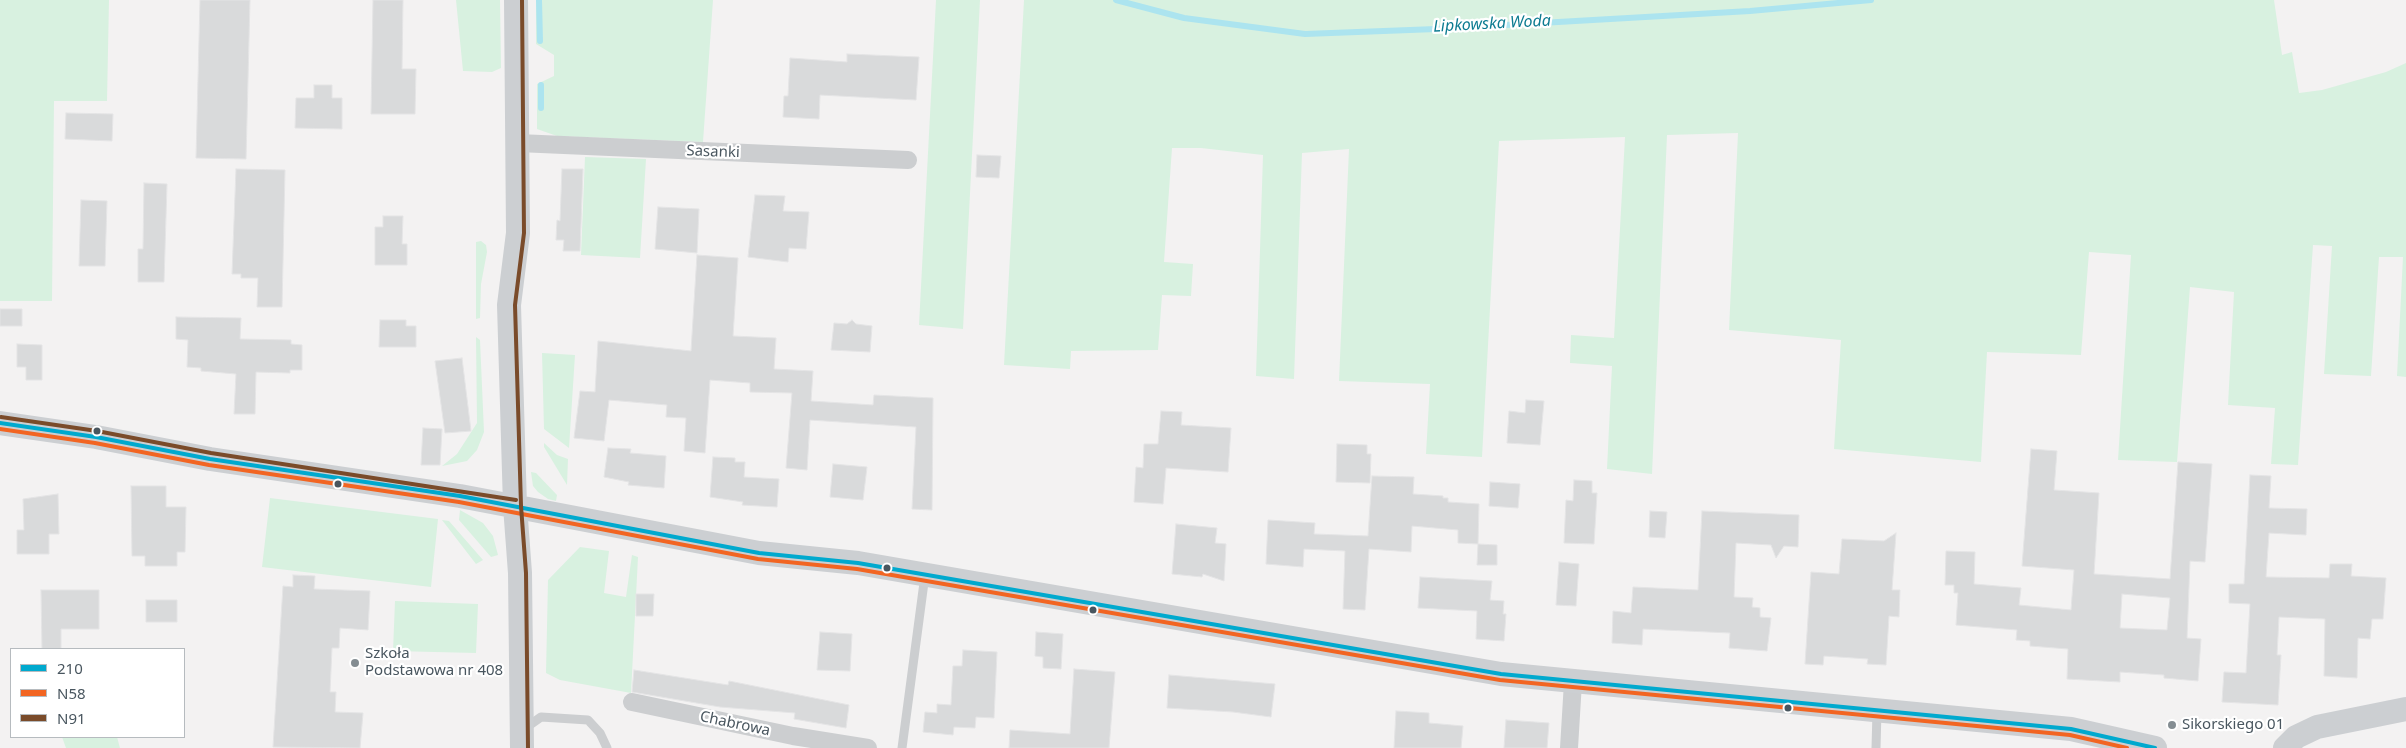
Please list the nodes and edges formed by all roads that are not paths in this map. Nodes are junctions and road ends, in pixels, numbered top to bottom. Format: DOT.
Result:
graph roads {
  1 [pos="516,0"];
  2 [pos="518,143"];
  3 [pos="908,160"];
  4 [pos="0,423"];
  5 [pos="515,506"];
  6 [pos="925,574"];
  7 [pos="1573,682"];
  8 [pos="632,702"];
  9 [pos="2406,709"];
  10 [pos="1877,710"];
  11 [pos="522,739"];
  12 [pos="607,748"];
  13 [pos="868,748"];
  14 [pos="902,748"];
  15 [pos="1569,748"];
  16 [pos="1876,748"];
  17 [pos="2155,748"];
  18 [pos="2285,748"];
  1 -- 2 [label="main road"];
  2 -- 3 [label="street, Sasanki"];
  2 -- 5 [label="main road"];
  4 -- 5 [label="main road"];
  5 -- 6 [label="main road"];
  5 -- 11 [label="main road"];
  6 -- 7 [label="main road"];
  6 -- 14 [label="lane"];
  7 -- 10 [label="main road"];
  7 -- 15 [label="street"];
  8 -- 13 [label="street, Chabrowa"];
  9 -- 18 [label="main road"];
  10 -- 16 [label="lane"];
  10 -- 17 [label="main road"];
  11 -- 12 [label="lane"];
}
